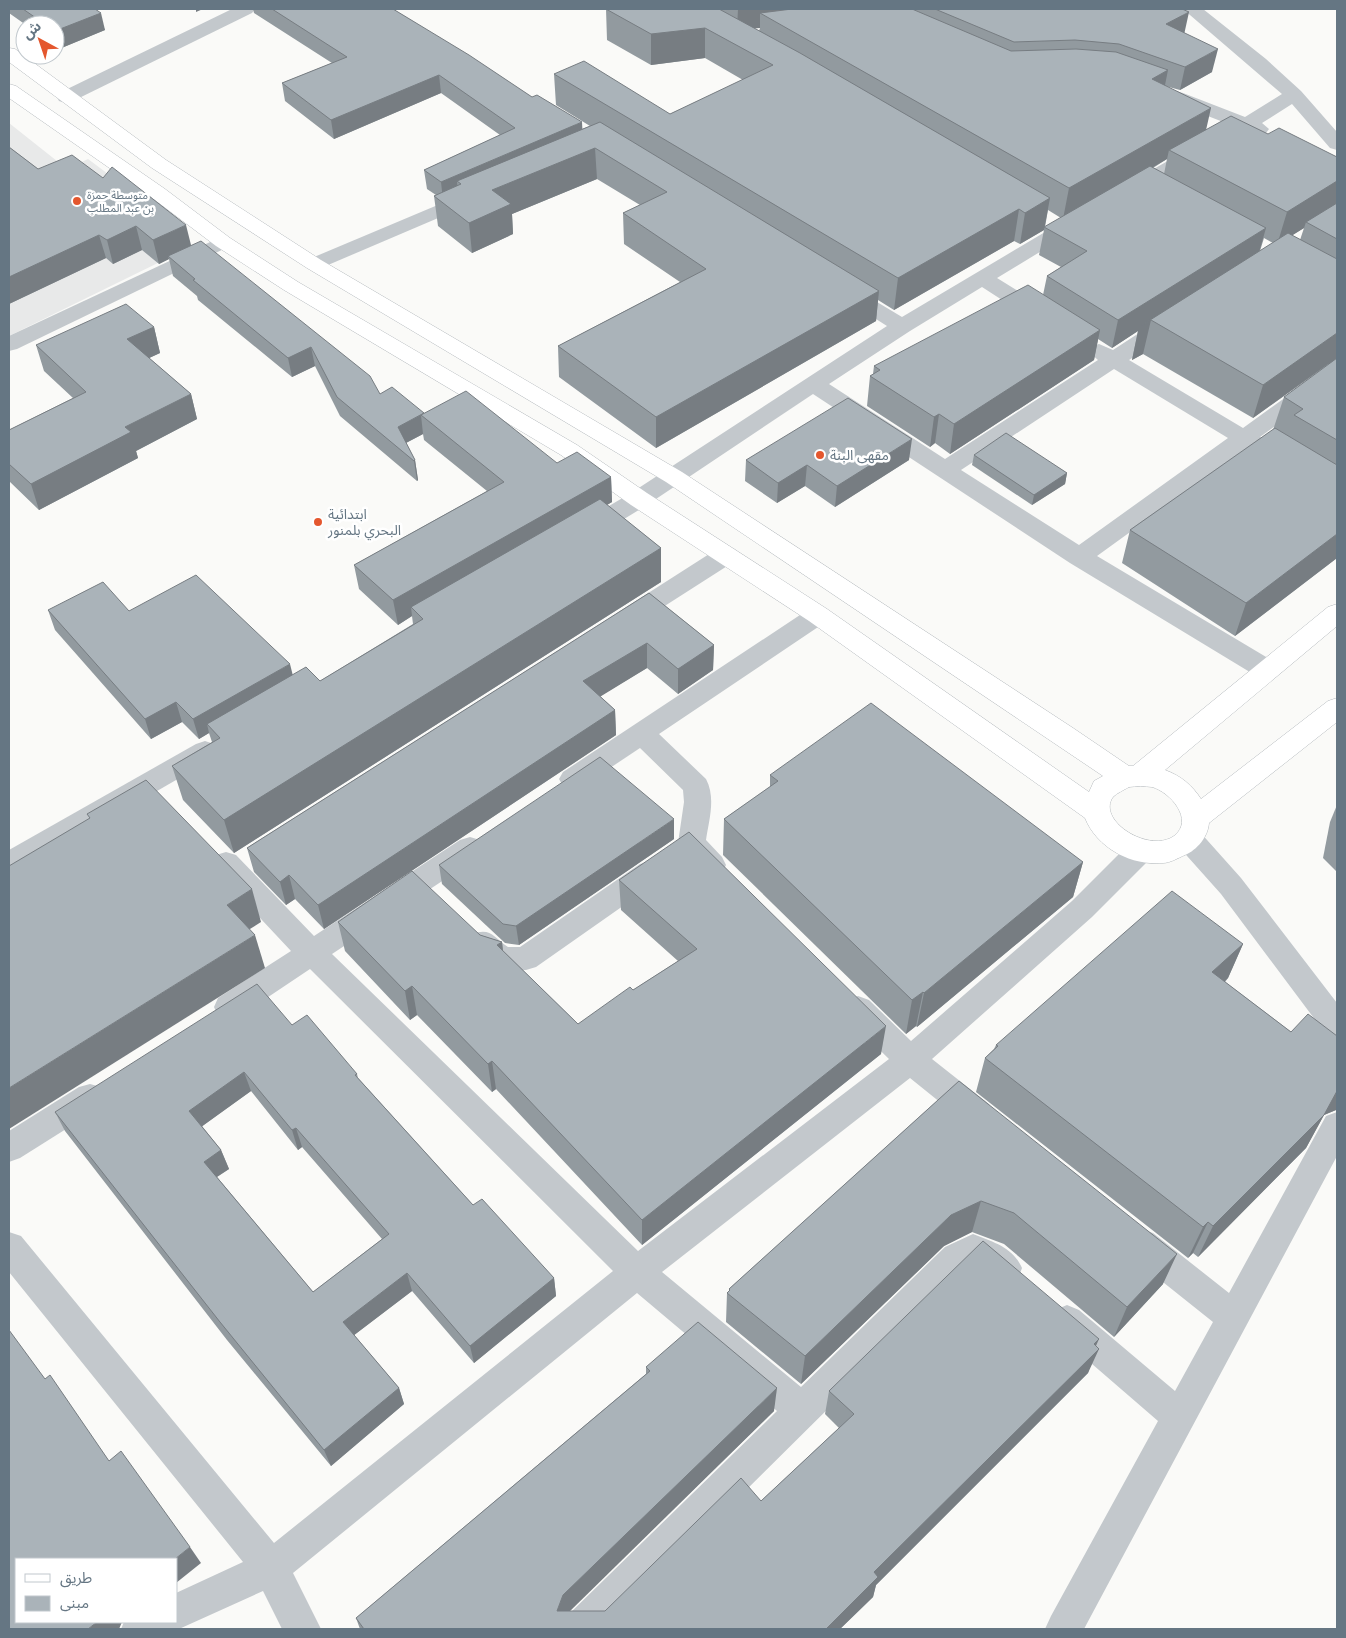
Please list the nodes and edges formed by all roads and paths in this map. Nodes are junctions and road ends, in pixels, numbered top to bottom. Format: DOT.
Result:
graph roads {
  1 [pos="246,9"];
  2 [pos="1192,9"];
  3 [pos="9,53"];
  4 [pos="9,90"];
  5 [pos="1159,91"];
  6 [pos="1294,95"];
  7 [pos="66,97"];
  8 [pos="1248,123"];
  9 [pos="1275,136"];
  10 [pos="1337,144"];
  11 [pos="485,191"];
  12 [pos="223,242"];
  13 [pos="314,264"];
  14 [pos="983,278"];
  15 [pos="827,280"];
  16 [pos="1186,312"];
  17 [pos="1056,324"];
  18 [pos="902,326"];
  19 [pos="1080,339"];
  20 [pos="9,344"];
  21 [pos="1112,360"];
  22 [pos="1337,371"];
  23 [pos="813,384"];
  24 [pos="1244,438"];
  25 [pos="944,470"];
  26 [pos="674,477"];
  27 [pos="1337,492"];
  28 [pos="640,499"];
  29 [pos="562,544"];
  30 [pos="726,555"];
  31 [pos="1079,557"];
  32 [pos="1337,613"];
  33 [pos="818,615"];
  34 [pos="609,630"];
  35 [pos="1267,670"];
  36 [pos="1337,708"];
  37 [pos="641,734"];
  38 [pos="226,739"];
  39 [pos="1133,776"];
  40 [pos="551,794"];
  41 [pos="1096,811"];
  42 [pos="1192,829"];
  43 [pos="493,832"];
  44 [pos="206,843"];
  45 [pos="692,843"];
  46 [pos="1140,851"];
  47 [pos="9,864"];
  48 [pos="419,882"];
  49 [pos="729,882"];
  50 [pos="440,902"];
  51 [pos="461,922"];
  52 [pos="313,954"];
  53 [pos="840,991"];
  54 [pos="206,1022"];
  55 [pos="1337,1030"];
  56 [pos="910,1060"];
  57 [pos="108,1085"];
  58 [pos="1337,1126"];
  59 [pos="1002,1133"];
  60 [pos="9,1148"];
  61 [pos="1118,1225"];
  62 [pos="9,1247"];
  63 [pos="637,1272"];
  64 [pos="1234,1316"];
  65 [pos="802,1410"];
  66 [pos="1179,1417"];
  67 [pos="271,1568"];
  68 [pos="178,1611"];
  69 [pos="154,1623"];
  70 [pos="140,1629"];
  71 [pos="302,1629"];
  72 [pos="580,1629"];
  73 [pos="1064,1629"];
  1 -- 7 [label="street"];
  2 -- 6 [label="street"];
  3 -- 7 [label="main road"];
  4 -- 12 [label="main road"];
  5 -- 8 [label="street"];
  6 -- 8 [label="street"];
  6 -- 10 [label="street"];
  7 -- 13 [label="main road"];
  8 -- 9 [label="street"];
  8 -- 14 [label="street"];
  11 -- 13 [label="street"];
  12 -- 20 [label="street"];
  12 -- 28 [label="main road"];
  13 -- 26 [label="main road"];
  14 -- 17 [label="street"];
  14 -- 18 [label="street"];
  15 -- 18 [label="street"];
  16 -- 21 [label="street"];
  18 -- 23 [label="street"];
  19 -- 21 [label="street"];
  21 -- 24 [label="street"];
  21 -- 25 [label="street"];
  22 -- 24 [label="street"];
  23 -- 25 [label="street"];
  23 -- 26 [label="street"];
  24 -- 27 [label="street"];
  24 -- 31 [label="street"];
  25 -- 31 [label="street"];
  26 -- 28 [label="street"];
  26 -- 39 [label="main road"];
  28 -- 29 [label="street"];
  28 -- 30 [label="main road"];
  30 -- 33 [label="main road"];
  30 -- 34 [label="street"];
  31 -- 35 [label="street"];
  32 -- 35 [label="main road"];
  33 -- 37 [label="street"];
  33 -- 41 [label="main road"];
  35 -- 39 [label="main road"];
  36 -- 42 [label="main road"];
  37 -- 40 [label="street"];
  37 -- 45 [label="street"];
  38 -- 47 [label="street"];
  39 -- 41 [label="main road"];
  39 -- 42 [label="main road"];
  41 -- 46 [label="main road"];
  42 -- 46 [label="main road"];
  42 -- 55 [label="street"];
  43 -- 48 [label="street"];
  44 -- 52 [label="street"];
  45 -- 49 [label="street"];
  45 -- 51 [label="street"];
  46 -- 56 [label="street"];
  48 -- 50 [label="street"];
  48 -- 52 [label="street"];
  52 -- 54 [label="street"];
  52 -- 63 [label="street"];
  53 -- 56 [label="street"];
  56 -- 59 [label="street"];
  56 -- 63 [label="street"];
  57 -- 60 [label="street"];
  58 -- 64 [label="street"];
  61 -- 64 [label="street"];
  62 -- 67 [label="street"];
  63 -- 65 [label="street"];
  63 -- 67 [label="street"];
  64 -- 66 [label="street"];
  65 -- 66 [label="street"];
  65 -- 72 [label="street"];
  66 -- 73 [label="street"];
  67 -- 68 [label="street"];
  67 -- 71 [label="street"];
  69 -- 70 [label="street"];
}
